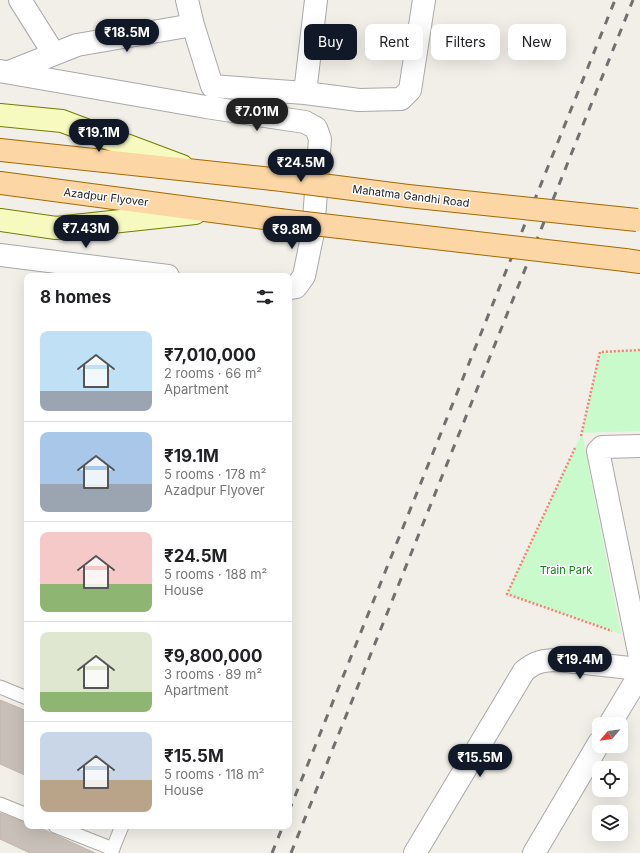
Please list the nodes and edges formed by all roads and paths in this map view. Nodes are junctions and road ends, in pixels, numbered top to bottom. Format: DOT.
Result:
graph roads {
  1 [pos="20,0"];
  2 [pos="187,0"];
  3 [pos="316,0"];
  4 [pos="424,0"];
  5 [pos="193,25"];
  6 [pos="54,54"];
  7 [pos="4,71"];
  8 [pos="305,94"];
  9 [pos="0,114"];
  10 [pos="0,150"];
  11 [pos="202,173"];
  12 [pos="0,183"];
  13 [pos="212,211"];
  14 [pos="0,220"];
  15 [pos="640,220"];
  16 [pos="0,255"];
  17 [pos="640,262"];
  18 [pos="144,273"];
  19 [pos="292,288"];
  20 [pos="640,350"];
  21 [pos="582,433"];
  22 [pos="579,440"];
  23 [pos="584,440"];
  24 [pos="640,446"];
  25 [pos="576,447"];
  26 [pos="614,632"];
  27 [pos="640,657"];
  28 [pos="640,669"];
  29 [pos="640,674"];
  30 [pos="0,687"];
  31 [pos="24,697"];
  32 [pos="614,717"];
  33 [pos="593,753"];
  34 [pos="0,804"];
  35 [pos="24,814"];
  36 [pos="63,829"];
  37 [pos="121,829"];
  38 [pos="112,851"];
  39 [pos="415,853"];
  40 [pos="534,853"];
  1 -- 6 [label="street"];
  2 -- 5 [label="street"];
  3 -- 8 [label="street"];
  4 -- 8 [label="street"];
  5 -- 6 [label="street"];
  5 -- 8 [label="street"];
  6 -- 7 [label="street"];
  7 -- 19 [label="street"];
  9 -- 11 [label="main road, Mahatma Gandhi Road"];
  10 -- 11 [label="main road"];
  11 -- 15 [label="main road, Mahatma Gandhi Road, bridge"];
  12 -- 13 [label="main road, Azadpur Flyover"];
  13 -- 14 [label="main road"];
  13 -- 17 [label="main road, bridge"];
  16 -- 18 [label="street"];
  20 -- 21 [label="path"];
  21 -- 22 [label="path"];
  21 -- 23 [label="path"];
  24 -- 27 [label="street"];
  25 -- 26 [label="path"];
  28 -- 39 [label="street"];
  29 -- 32 [label="street"];
  30 -- 31 [label="lane"];
  33 -- 40 [label="street"];
  34 -- 35 [label="lane"];
  36 -- 38 [label="lane"];
  37 -- 38 [label="lane"];
}
